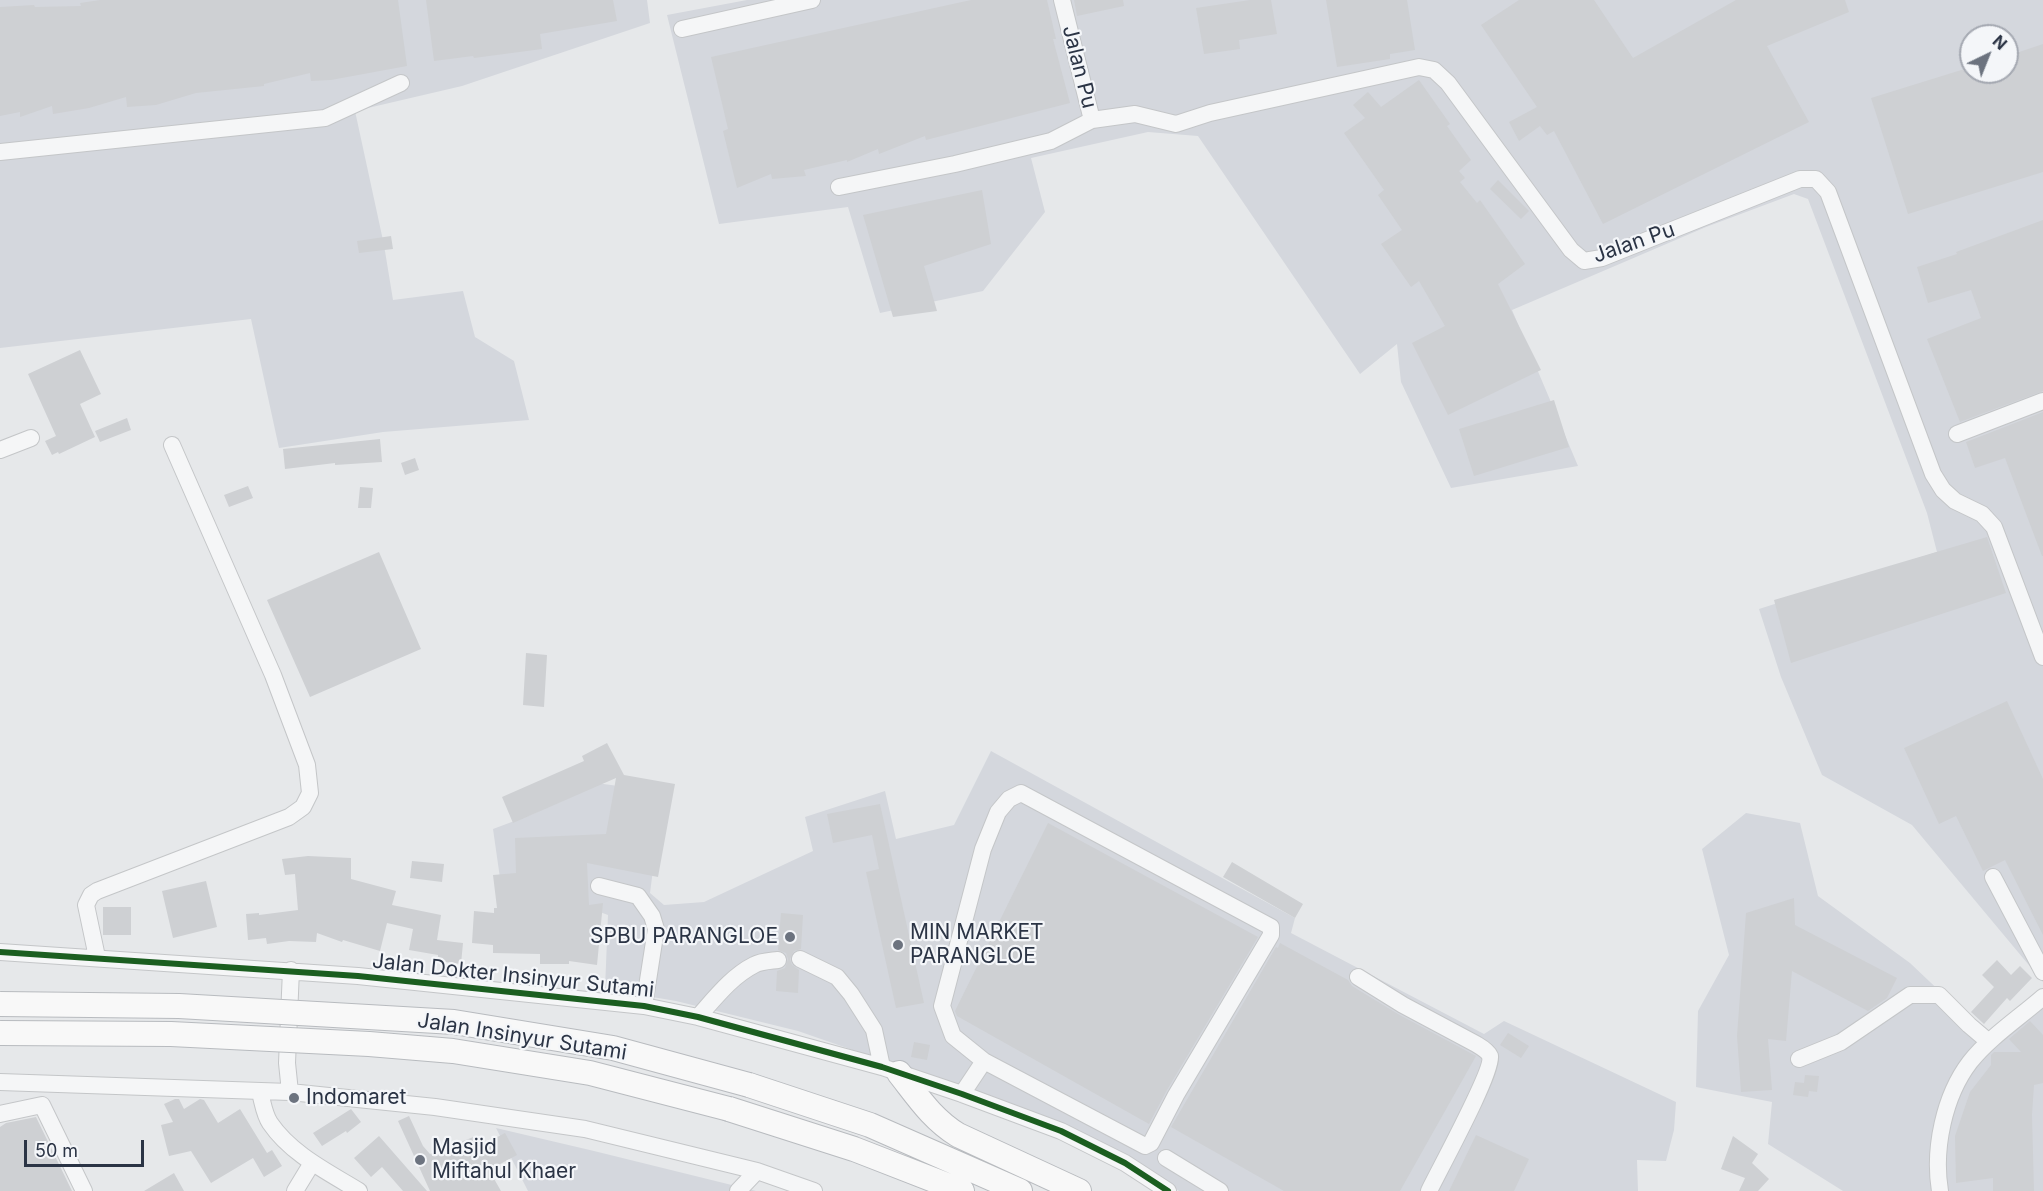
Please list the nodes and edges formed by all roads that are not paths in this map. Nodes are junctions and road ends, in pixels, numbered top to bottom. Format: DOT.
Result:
graph roads {
  1 [pos="812,0"];
  2 [pos="1062,0"];
  3 [pos="682,29"];
  4 [pos="401,83"];
  5 [pos="1092,120"];
  6 [pos="0,152"];
  7 [pos="838,187"];
  8 [pos="2043,401"];
  9 [pos="1957,434"];
  10 [pos="31,438"];
  11 [pos="172,445"];
  12 [pos="0,450"];
  13 [pos="2043,657"];
  14 [pos="1993,877"];
  15 [pos="599,886"];
  16 [pos="0,952"];
  17 [pos="97,957"];
  18 [pos="800,959"];
  19 [pos="778,960"];
  20 [pos="291,970"];
  21 [pos="2043,972"];
  22 [pos="1358,977"];
  23 [pos="2043,997"];
  24 [pos="0,1004"];
  25 [pos="644,1006"];
  26 [pos="698,1017"];
  27 [pos="0,1033"];
  28 [pos="1989,1042"];
  29 [pos="1799,1059"];
  30 [pos="984,1061"];
  31 [pos="891,1070"];
  32 [pos="0,1082"];
  33 [pos="290,1092"];
  34 [pos="260,1093"];
  35 [pos="962,1094"];
  36 [pos="0,1114"];
  37 [pos="1166,1158"];
  38 [pos="312,1163"];
  39 [pos="757,1171"];
  40 [pos="791,1187"];
  41 [pos="84,1191"];
  42 [pos="295,1191"];
  43 [pos="359,1191"];
  44 [pos="738,1191"];
  45 [pos="814,1191"];
  46 [pos="962,1191"];
  47 [pos="1020,1191"];
  48 [pos="1079,1191"];
  49 [pos="1168,1191"];
  50 [pos="1220,1191"];
  51 [pos="1429,1191"];
  52 [pos="1940,1191"];
  1 -- 3 [label="street"];
  2 -- 5 [label="street, Jalan Pu"];
  4 -- 6 [label="street"];
  5 -- 7 [label="street"];
  5 -- 13 [label="street, Jalan Pu"];
  8 -- 9 [label="street"];
  10 -- 12 [label="street"];
  11 -- 17 [label="street"];
  14 -- 21 [label="street"];
  15 -- 25 [label="street"];
  16 -- 17 [label="street, Jalan Dokter Insinyur Sutami"];
  17 -- 20 [label="street, Jalan Dokter Insinyur Sutami"];
  18 -- 31 [label="street"];
  19 -- 26 [label="street"];
  20 -- 25 [label="street, Jalan Dokter Insinyur Sutami"];
  20 -- 33 [label="street"];
  22 -- 51 [label="street"];
  23 -- 28 [label="street"];
  24 -- 47 [label="highway, Jalan Insinyur Sutami, bridge"];
  25 -- 26 [label="street, Jalan Dokter Insinyur Sutami"];
  26 -- 31 [label="street, Jalan Dokter Insinyur Sutami"];
  27 -- 46 [label="highway, Jalan Insinyur Sutami, bridge"];
  28 -- 29 [label="street"];
  28 -- 52 [label="street"];
  30 -- 30 [label="street"];
  30 -- 35 [label="street"];
  31 -- 35 [label="street, Jalan Dokter Insinyur Sutami"];
  31 -- 48 [label="highway"];
  32 -- 34 [label="street"];
  33 -- 34 [label="street"];
  33 -- 39 [label="street"];
  34 -- 38 [label="street"];
  35 -- 49 [label="street, Jalan Dokter Insinyur Sutami"];
  36 -- 41 [label="street"];
  37 -- 50 [label="street"];
  38 -- 42 [label="street"];
  38 -- 43 [label="street"];
  39 -- 40 [label="street"];
  39 -- 44 [label="street"];
  40 -- 45 [label="street"];
}
